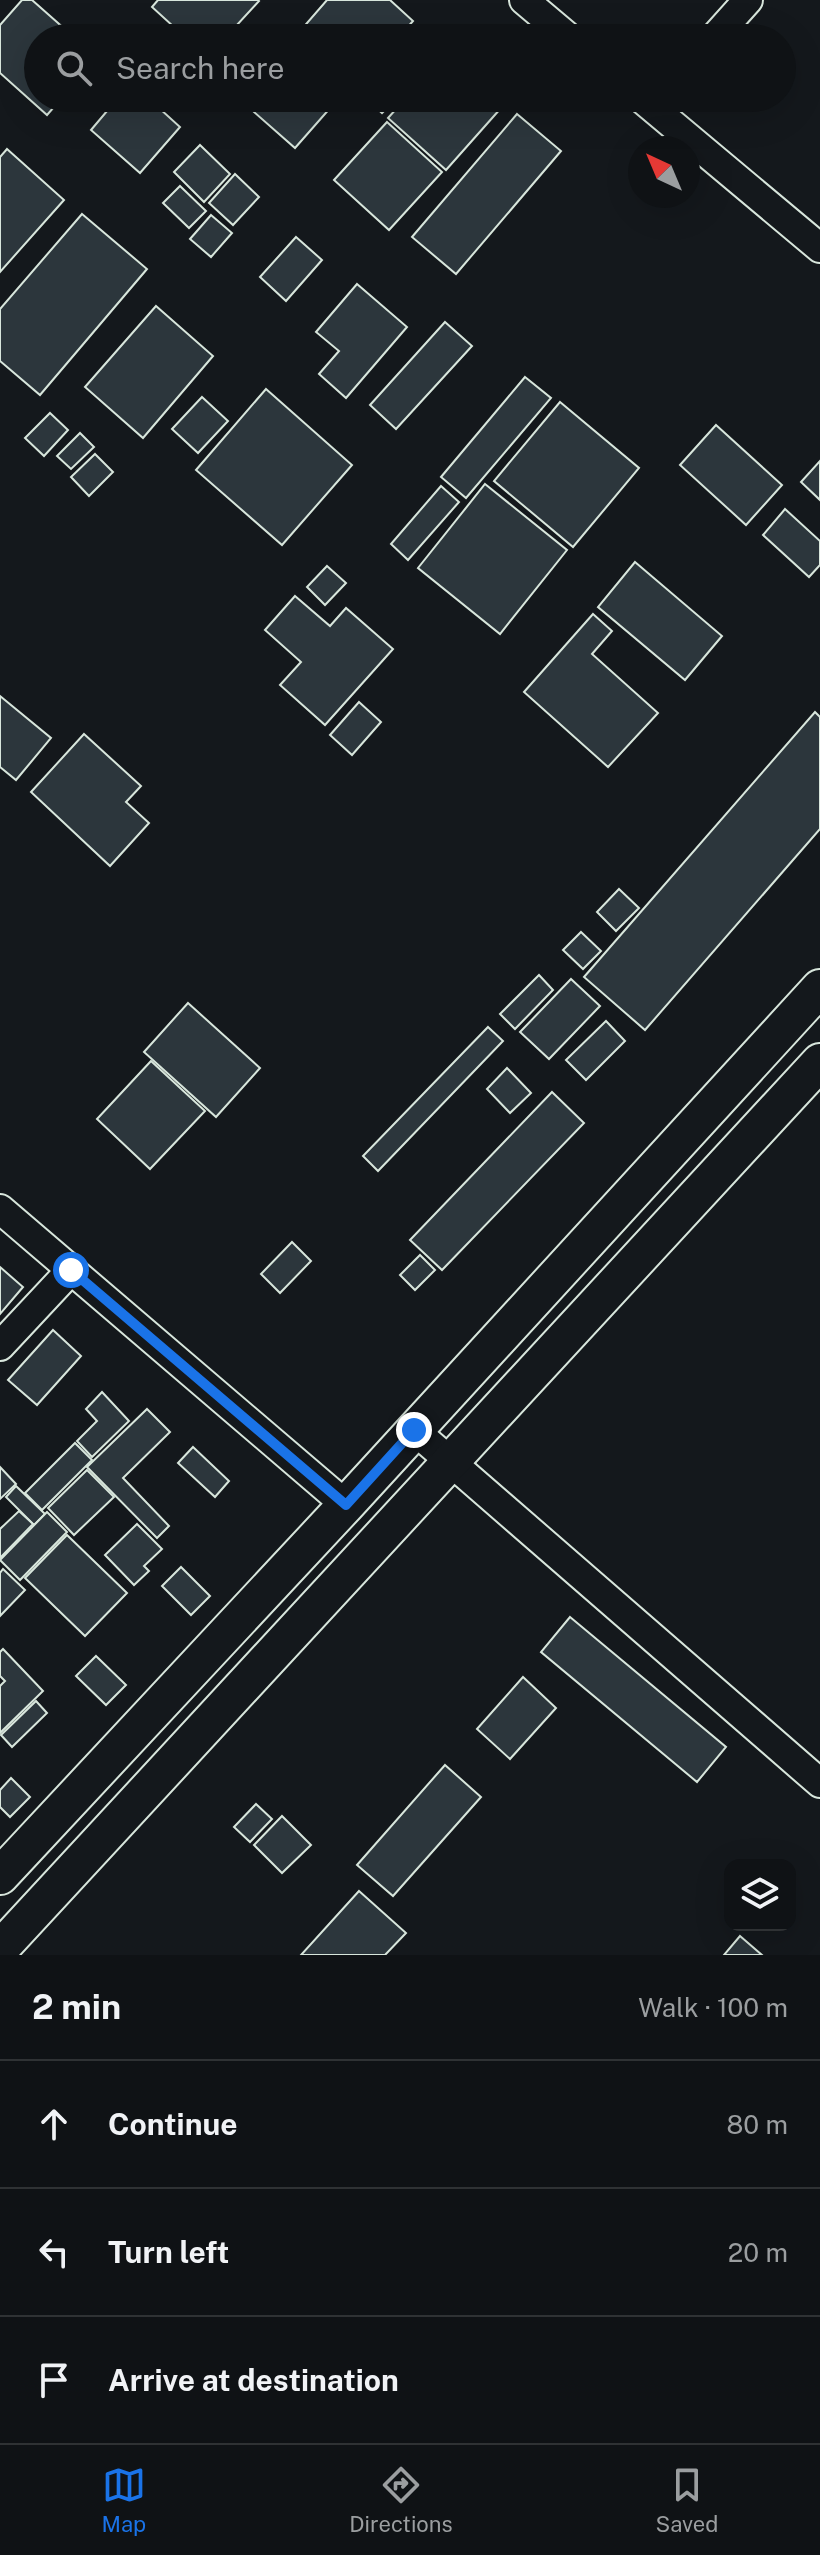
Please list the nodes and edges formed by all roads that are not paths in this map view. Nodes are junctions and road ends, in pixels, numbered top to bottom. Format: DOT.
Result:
graph roads {
  1 [pos="524,0"];
  2 [pos="748,0"];
  3 [pos="552,24"];
  4 [pos="727,24"];
  5 [pos="664,112"];
  6 [pos="820,248"];
  7 [pos="820,988"];
  8 [pos="820,1062"];
  9 [pos="0,1209"];
  10 [pos="71,1270"];
  11 [pos="0,1346"];
  12 [pos="414,1430"];
  13 [pos="450,1461"];
  14 [pos="346,1505"];
  15 [pos="820,1783"];
  16 [pos="0,1876"];
  17 [pos="0,1949"];
  1 -- 3 [label="street"];
  2 -- 4 [label="street"];
  5 -- 6 [label="street"];
  7 -- 12 [label="street"];
  8 -- 13 [label="street"];
  9 -- 10 [label="street"];
  10 -- 11 [label="street"];
  10 -- 14 [label="street"];
  12 -- 13 [label="street"];
  12 -- 14 [label="street"];
  13 -- 15 [label="street"];
  13 -- 17 [label="street"];
  14 -- 16 [label="street"];
}
